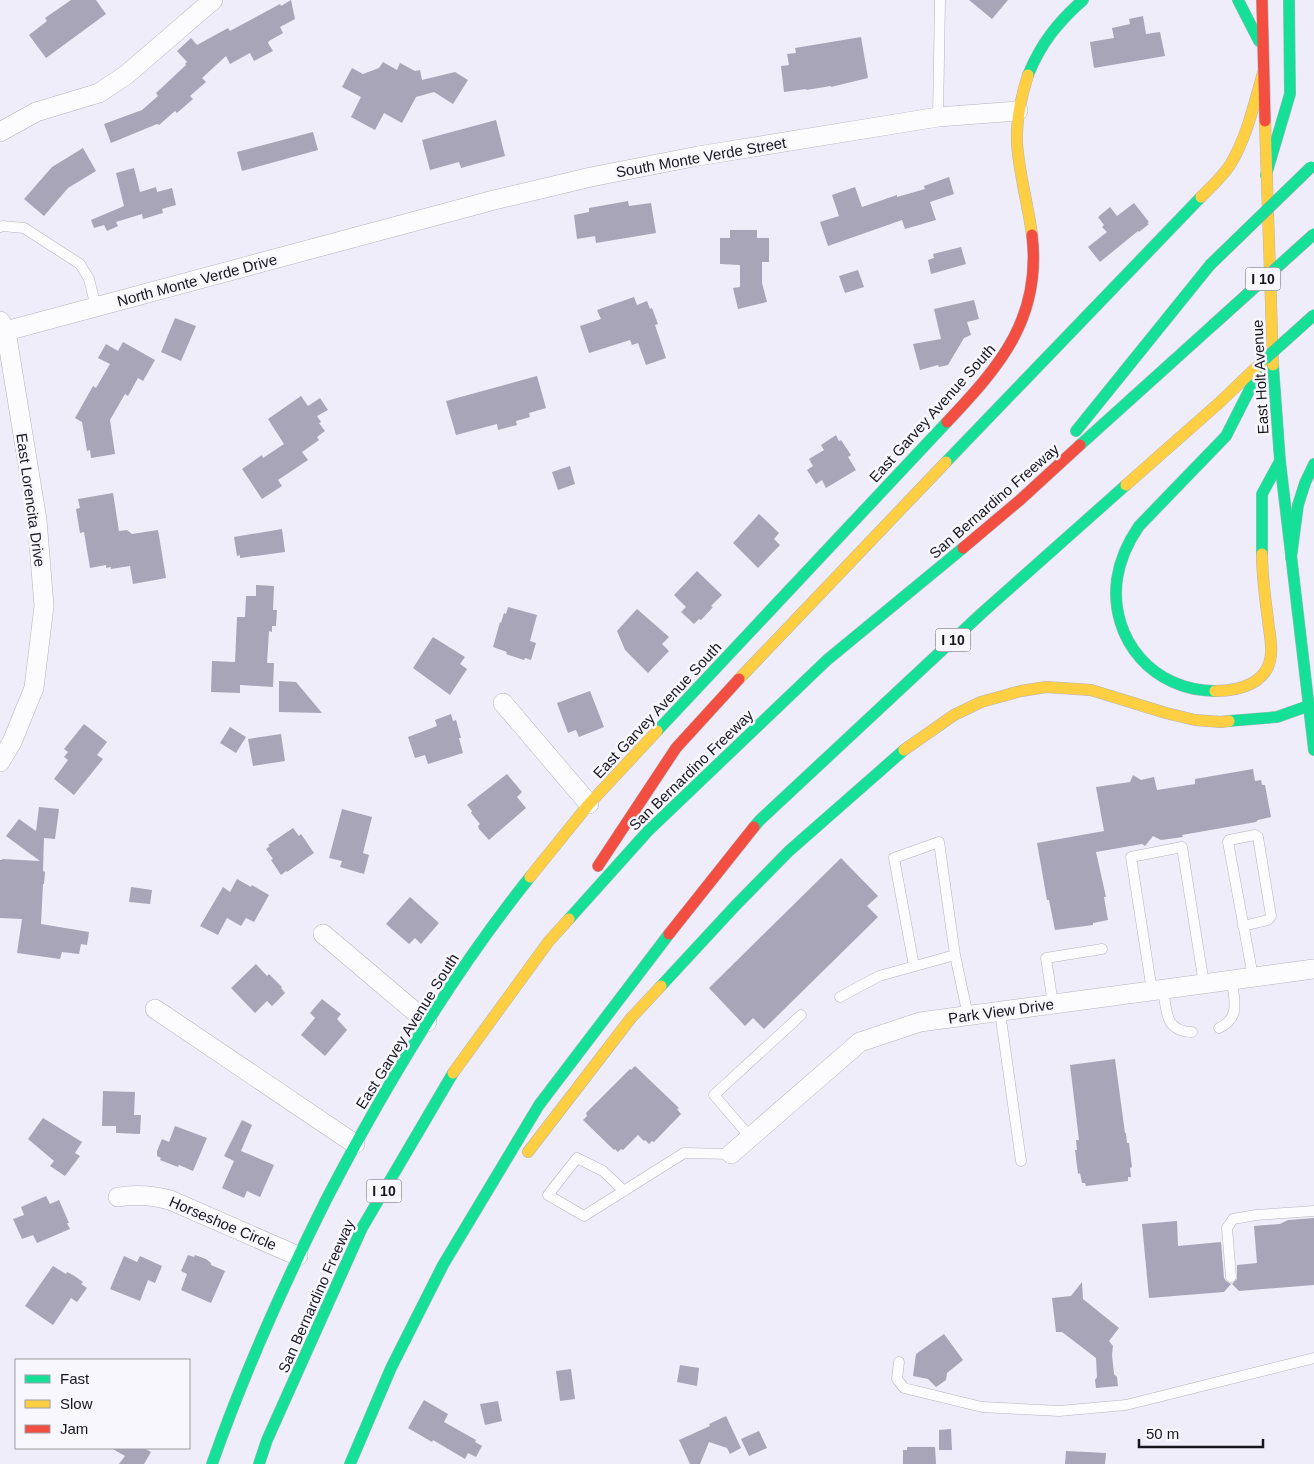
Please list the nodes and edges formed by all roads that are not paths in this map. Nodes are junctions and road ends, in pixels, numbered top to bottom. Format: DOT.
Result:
graph roads {
  1 [pos="213,0"];
  2 [pos="940,0"];
  3 [pos="1083,0"];
  4 [pos="1238,0"];
  5 [pos="1262,0"];
  6 [pos="1289,0"];
  7 [pos="1262,47"];
  8 [pos="1263,73"];
  9 [pos="1018,111"];
  10 [pos="938,117"];
  11 [pos="0,132"];
  12 [pos="1313,166"];
  13 [pos="1266,176"];
  14 [pos="0,227"];
  15 [pos="388,228"];
  16 [pos="1314,234"];
  17 [pos="96,307"];
  18 [pos="1314,315"];
  19 [pos="3,326"];
  20 [pos="1265,359"];
  21 [pos="1280,461"];
  22 [pos="1314,464"];
  23 [pos="1020,500"];
  24 [pos="1291,558"];
  25 [pos="503,703"];
  26 [pos="1311,705"];
  27 [pos="1314,750"];
  28 [pos="0,762"];
  29 [pos="590,804"];
  30 [pos="1243,926"];
  31 [pos="323,934"];
  32 [pos="549,941"];
  33 [pos="1102,949"];
  34 [pos="955,955"];
  35 [pos="914,966"];
  36 [pos="1314,968"];
  37 [pos="1253,977"];
  38 [pos="1232,980"];
  39 [pos="1204,984"];
  40 [pos="1158,990"];
  41 [pos="840,997"];
  42 [pos="1054,1004"];
  43 [pos="155,1010"];
  44 [pos="1000,1012"];
  45 [pos="802,1015"];
  46 [pos="968,1016"];
  47 [pos="427,1022"];
  48 [pos="1219,1028"];
  49 [pos="1192,1032"];
  50 [pos="750,1137"];
  51 [pos="355,1144"];
  52 [pos="730,1154"];
  53 [pos="1021,1161"];
  54 [pos="519,1164"];
  55 [pos="507,1180"];
  56 [pos="624,1191"];
  57 [pos="118,1196"];
  58 [pos="1314,1211"];
  59 [pos="298,1256"];
  60 [pos="442,1265"];
  61 [pos="1231,1278"];
  62 [pos="1314,1358"];
  63 [pos="899,1362"];
  64 [pos="212,1464"];
  65 [pos="258,1464"];
  66 [pos="350,1464"];
  1 -- 11 [label="street"];
  2 -- 10 [label="lane"];
  3 -- 9 [label="main road, East Garvey Avenue South"];
  4 -- 7 [label="main road"];
  5 -- 7 [label="main road, East Holt Avenue"];
  6 -- 13 [label="main road"];
  7 -- 8 [label="main road, East Holt Avenue"];
  8 -- 13 [label="main road, East Holt Avenue"];
  8 -- 32 [label="main road"];
  9 -- 10 [label="street, South Monte Verde Street"];
  9 -- 29 [label="main road, East Garvey Avenue South"];
  10 -- 15 [label="street, South Monte Verde Street"];
  12 -- 23 [label="main road, bridge"];
  13 -- 21 [label="main road, East Holt Avenue"];
  14 -- 17 [label="lane"];
  15 -- 17 [label="street, North Monte Verde Drive"];
  16 -- 23 [label="main road, San Bernardino Freeway / I 10, bridge"];
  17 -- 19 [label="street, North Monte Verde Drive"];
  18 -- 20 [label="main road, I 10, bridge"];
  19 -- 28 [label="street, East Lorencita Drive"];
  20 -- 21 [label="main road"];
  20 -- 60 [label="main road, I 10"];
  21 -- 24 [label="main road, East Holt Avenue"];
  22 -- 24 [label="main road"];
  23 -- 32 [label="main road, San Bernardino Freeway / I 10"];
  24 -- 26 [label="main road, East Holt Avenue"];
  25 -- 29 [label="street"];
  26 -- 27 [label="main road, East Holt Avenue"];
  26 -- 54 [label="main road"];
  29 -- 47 [label="main road, East Garvey Avenue South"];
  30 -- 30 [label="lane"];
  30 -- 37 [label="lane"];
  31 -- 47 [label="street"];
  32 -- 65 [label="main road, San Bernardino Freeway / I 10"];
  33 -- 42 [label="lane"];
  34 -- 35 [label="lane"];
  34 -- 35 [label="lane"];
  34 -- 46 [label="lane"];
  35 -- 41 [label="lane"];
  36 -- 37 [label="street, Park View Drive"];
  37 -- 38 [label="street, Park View Drive"];
  38 -- 39 [label="street, Park View Drive"];
  38 -- 48 [label="lane"];
  39 -- 40 [label="street, Park View Drive"];
  39 -- 40 [label="lane"];
  40 -- 42 [label="street, Park View Drive"];
  40 -- 49 [label="lane"];
  42 -- 44 [label="street, Park View Drive"];
  43 -- 51 [label="street"];
  44 -- 46 [label="street, Park View Drive"];
  44 -- 53 [label="lane"];
  45 -- 50 [label="lane"];
  46 -- 50 [label="street, Park View Drive"];
  47 -- 51 [label="main road, East Garvey Avenue South"];
  50 -- 52 [label="street, Park View Drive"];
  51 -- 59 [label="main road, East Garvey Avenue South"];
  52 -- 56 [label="lane"];
  55 -- 60 [label="main road"];
  56 -- 56 [label="lane"];
  57 -- 59 [label="street, Horseshoe Circle"];
  58 -- 61 [label="lane"];
  59 -- 64 [label="main road, East Garvey Avenue South"];
  60 -- 66 [label="main road, I 10"];
  62 -- 63 [label="lane"];
}
